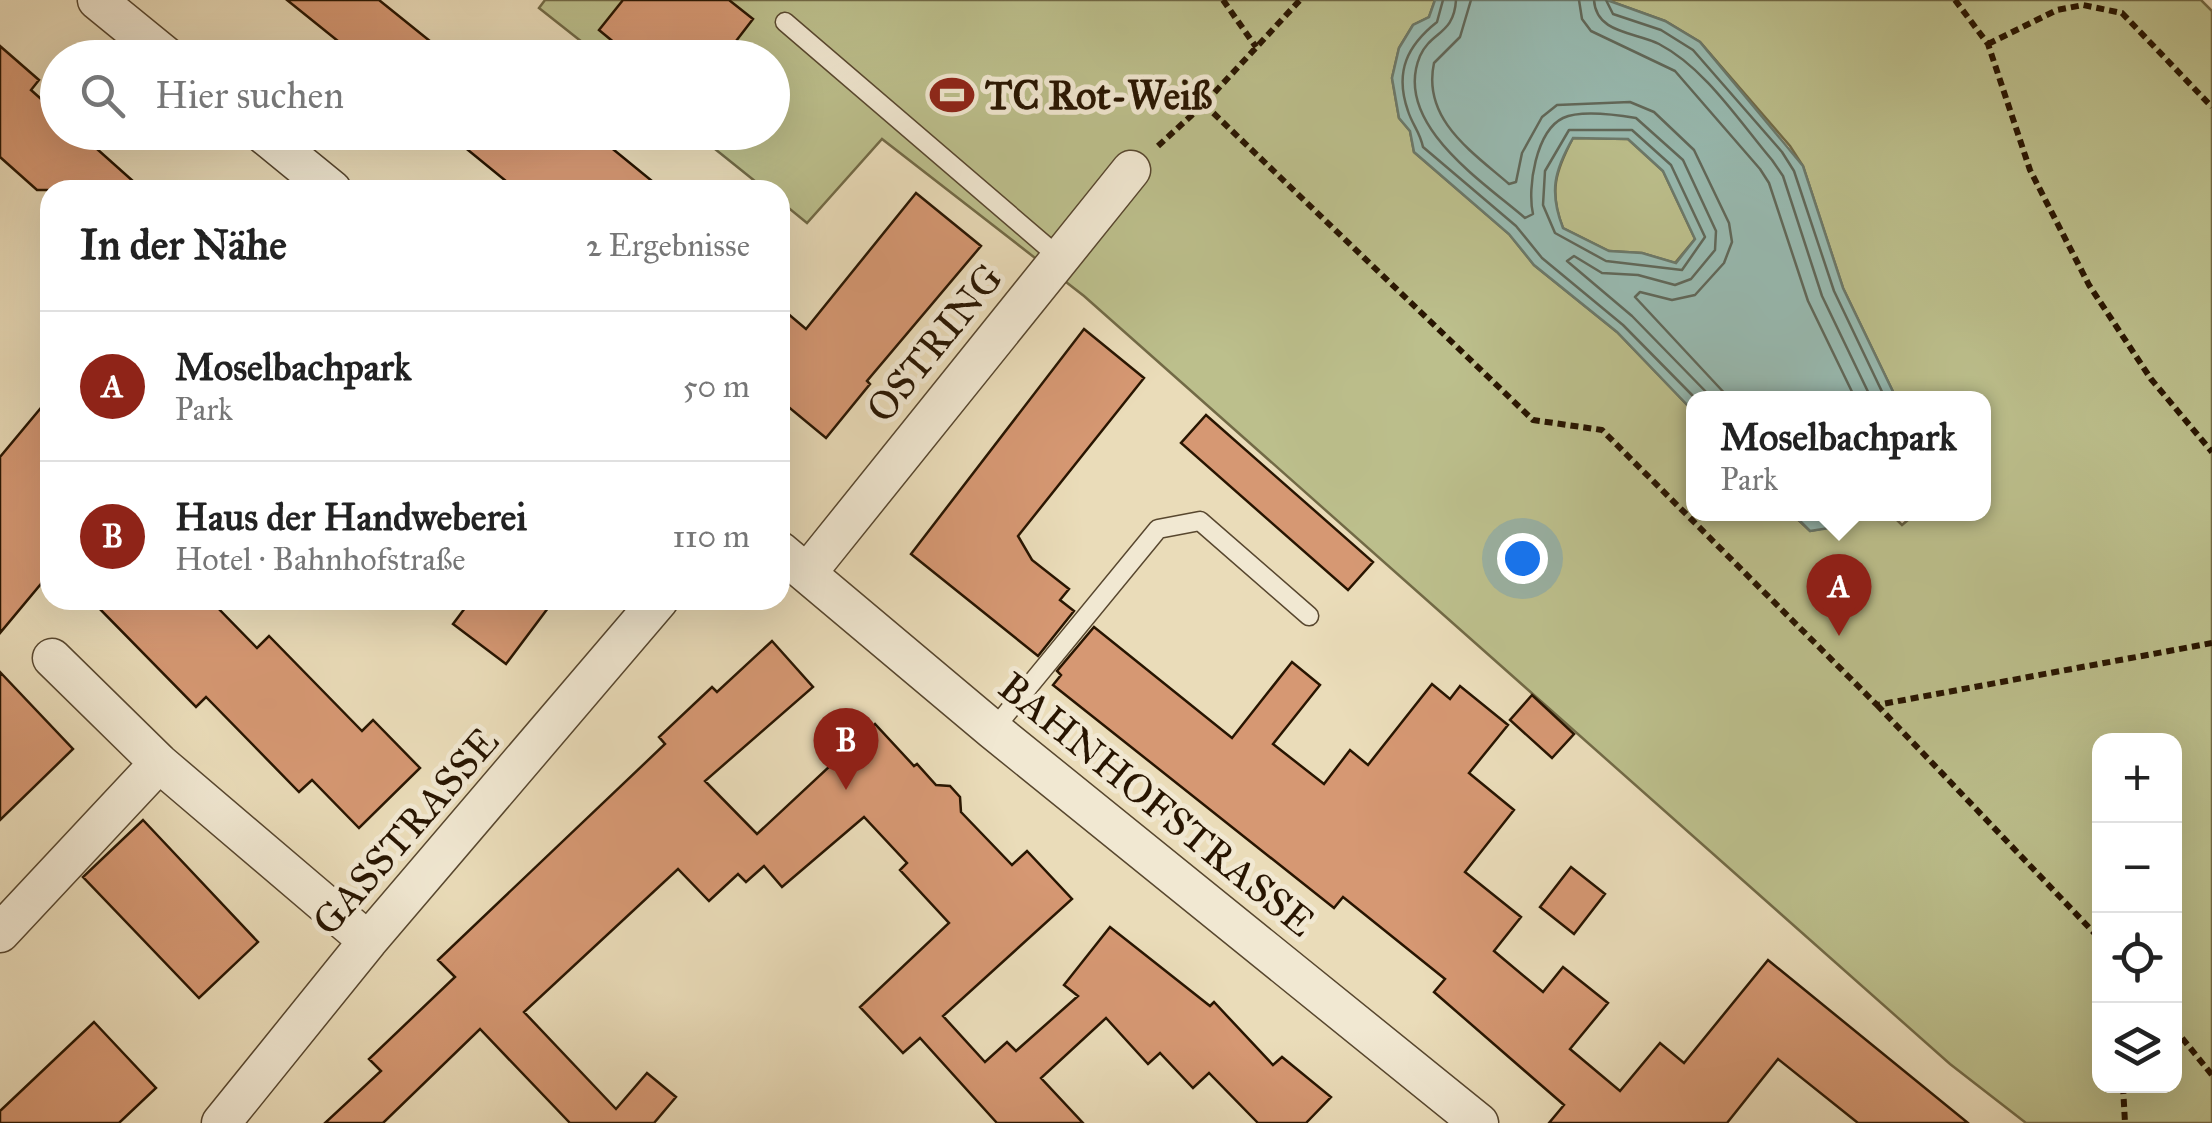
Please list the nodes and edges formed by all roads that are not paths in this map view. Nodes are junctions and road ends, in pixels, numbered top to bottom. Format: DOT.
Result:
graph roads {
  1 [pos="97,0"];
  2 [pos="785,22"];
  3 [pos="146,40"];
  4 [pos="283,150"];
  5 [pos="1131,170"];
  6 [pos="320,180"];
  7 [pos="1060,258"];
  8 [pos="794,562"];
  9 [pos="650,610"];
  10 [pos="1309,616"];
  11 [pos="52,658"];
  12 [pos="993,730"];
  13 [pos="159,763"];
  14 [pos="0,933"];
  15 [pos="368,941"];
  16 [pos="222,1123"];
  17 [pos="1479,1123"];
  1 -- 3 [label="street"];
  2 -- 7 [label="lane"];
  4 -- 6 [label="street"];
  5 -- 7 [label="street, OSTRING"];
  7 -- 8 [label="street, OSTRING"];
  8 -- 12 [label="street, BAHNHOFSTRASSE"];
  9 -- 15 [label="street, GASSTRASSE"];
  10 -- 12 [label="lane"];
  11 -- 13 [label="street"];
  12 -- 17 [label="street, BAHNHOFSTRASSE"];
  13 -- 14 [label="street"];
  13 -- 15 [label="street"];
  15 -- 16 [label="street, GASSTRASSE"];
}
